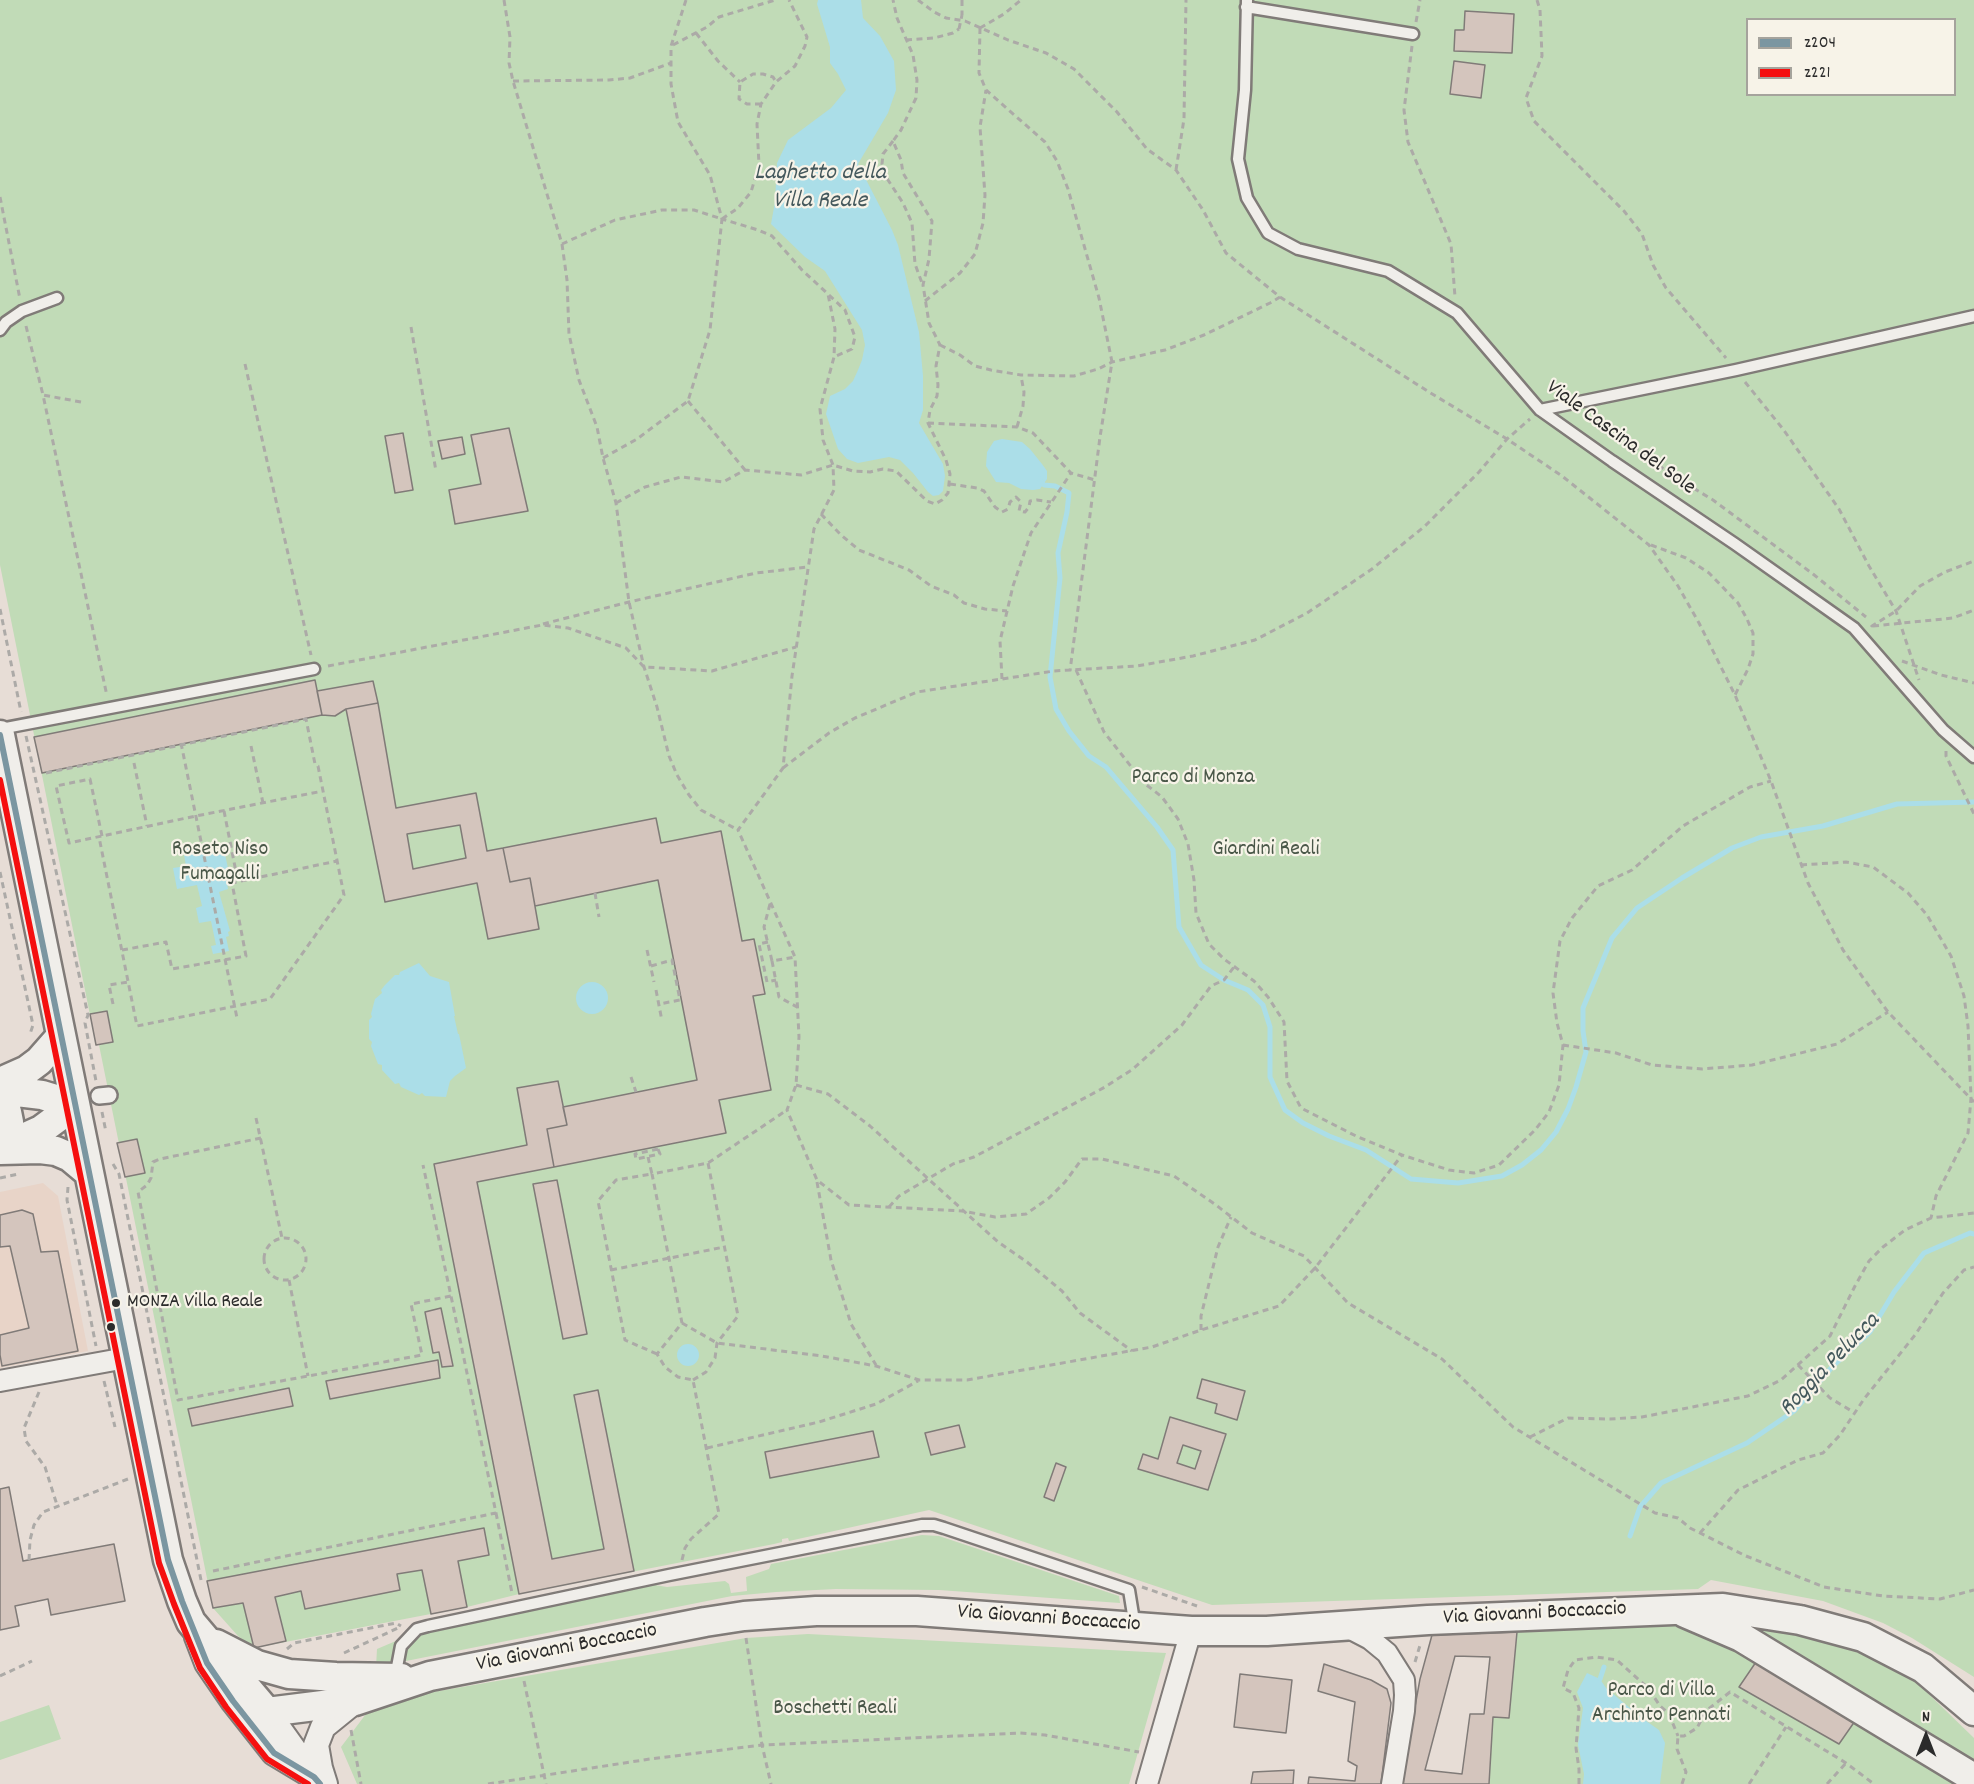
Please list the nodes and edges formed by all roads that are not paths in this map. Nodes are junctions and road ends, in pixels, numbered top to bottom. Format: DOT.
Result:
graph roads {
  1 [pos="1247,4"];
  2 [pos="1413,34"];
  3 [pos="57,298"];
  4 [pos="1974,316"];
  5 [pos="0,330"];
  6 [pos="1540,410"];
  7 [pos="314,669"];
  8 [pos="0,729"];
  9 [pos="12,730"];
  10 [pos="1974,757"];
  11 [pos="61,1036"];
  12 [pos="0,1082"];
  13 [pos="0,1092"];
  14 [pos="95,1099"];
  15 [pos="0,1100"];
  16 [pos="0,1149"];
  17 [pos="101,1170"];
  18 [pos="126,1358"];
  19 [pos="0,1381"];
  20 [pos="1674,1609"];
  21 [pos="1194,1618"];
  22 [pos="191,1622"];
  23 [pos="1345,1626"];
  24 [pos="1135,1627"];
  25 [pos="336,1666"];
  26 [pos="430,1676"];
  27 [pos="398,1678"];
  28 [pos="1974,1711"];
  29 [pos="267,1712"];
  30 [pos="352,1713"];
  31 [pos="1974,1778"];
  32 [pos="320,1782"];
  33 [pos="1147,1784"];
  34 [pos="1392,1784"];
  1 -- 2 [label="lane"];
  1 -- 6 [label="lane, Viale Cascina del Sole"];
  3 -- 5 [label="lane"];
  4 -- 6 [label="lane"];
  6 -- 10 [label="lane, Viale Cascina del Sole"];
  7 -- 9 [label="lane"];
  8 -- 9 [label="lane"];
  9 -- 11 [label="main road"];
  11 -- 12 [label="main road"];
  11 -- 14 [label="main road"];
  13 -- 14 [label="main road"];
  14 -- 16 [label="main road"];
  14 -- 17 [label="main road"];
  15 -- 16 [label="main road"];
  16 -- 17 [label="main road"];
  17 -- 18 [label="main road"];
  18 -- 19 [label="street"];
  18 -- 22 [label="main road"];
  20 -- 23 [label="main road, Via Giovanni Boccaccio"];
  20 -- 28 [label="main road, Via Giovanni Boccaccio"];
  20 -- 31 [label="main road, Via Giovanni Boccaccio"];
  21 -- 23 [label="main road, Via Giovanni Boccaccio"];
  21 -- 24 [label="main road, Via Giovanni Boccaccio"];
  21 -- 33 [label="street"];
  22 -- 25 [label="main road, Via Giovanni Boccaccio"];
  22 -- 29 [label="main road"];
  22 -- 32 [label="street"];
  23 -- 34 [label="street"];
  24 -- 26 [label="main road, Via Giovanni Boccaccio"];
  24 -- 27 [label="lane"];
  25 -- 27 [label="main road, Via Giovanni Boccaccio"];
  25 -- 29 [label="main road"];
  26 -- 27 [label="main road, Via Giovanni Boccaccio"];
  26 -- 30 [label="main road, Via Giovanni Boccaccio"];
  29 -- 30 [label="main road, Via Giovanni Boccaccio"];
  29 -- 32 [label="street"];
  30 -- 32 [label="street, Via Giovanni Boccaccio"];
}
